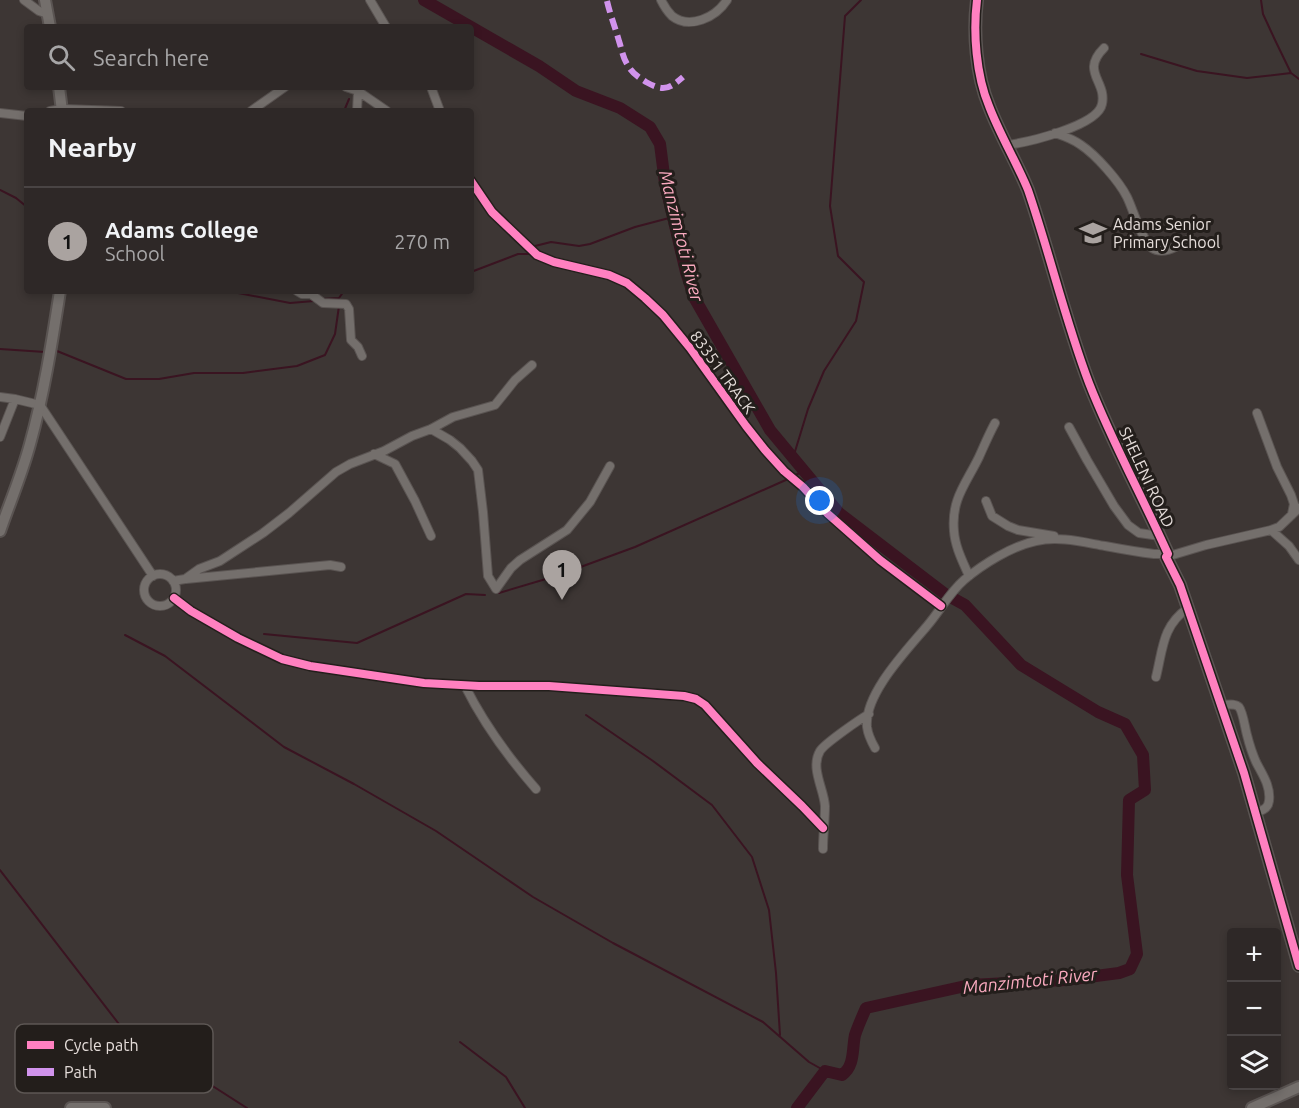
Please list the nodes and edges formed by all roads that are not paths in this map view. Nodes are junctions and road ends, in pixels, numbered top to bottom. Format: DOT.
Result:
graph roads {
  1 [pos="24,0"];
  2 [pos="45,0"];
  3 [pos="370,0"];
  4 [pos="661,0"];
  5 [pos="727,0"];
  6 [pos="977,0"];
  7 [pos="48,14"];
  8 [pos="50,24"];
  9 [pos="383,24"];
  10 [pos="1104,48"];
  11 [pos="59,90"];
  12 [pos="281,90"];
  13 [pos="353,90"];
  14 [pos="431,90"];
  15 [pos="358,92"];
  16 [pos="62,108"];
  17 [pos="255,108"];
  18 [pos="357,108"];
  19 [pos="382,108"];
  20 [pos="439,108"];
  21 [pos="0,113"];
  22 [pos="24,116"];
  23 [pos="1055,133"];
  24 [pos="1008,145"];
  25 [pos="474,185"];
  26 [pos="1190,239"];
  27 [pos="60,294"];
  28 [pos="311,294"];
  29 [pos="362,356"];
  30 [pos="532,365"];
  31 [pos="0,398"];
  32 [pos="15,399"];
  33 [pos="40,405"];
  34 [pos="1257,413"];
  35 [pos="995,423"];
  36 [pos="1069,427"];
  37 [pos="431,429"];
  38 [pos="0,437"];
  39 [pos="395,445"];
  40 [pos="374,454"];
  41 [pos="395,464"];
  42 [pos="610,466"];
  43 [pos="986,501"];
  44 [pos="1299,508"];
  45 [pos="1291,515"];
  46 [pos="1271,530"];
  47 [pos="0,531"];
  48 [pos="431,536"];
  49 [pos="1160,536"];
  50 [pos="1060,539"];
  51 [pos="1167,555"];
  52 [pos="1299,561"];
  53 [pos="341,567"];
  54 [pos="153,576"];
  55 [pos="969,576"];
  56 [pos="185,579"];
  57 [pos="173,581"];
  58 [pos="174,598"];
  59 [pos="943,603"];
  60 [pos="1188,608"];
  61 [pos="1156,677"];
  62 [pos="465,686"];
  63 [pos="1221,705"];
  64 [pos="869,714"];
  65 [pos="875,748"];
  66 [pos="536,789"];
  67 [pos="1256,813"];
  68 [pos="823,828"];
  69 [pos="823,849"];
  70 [pos="1299,966"];
  71 [pos="1299,1087"];
  72 [pos="71,1108"];
  73 [pos="105,1108"];
  74 [pos="1252,1108"];
  1 -- 7 [label="street"];
  2 -- 7 [label="street"];
  3 -- 9 [label="street"];
  4 -- 5 [label="street"];
  6 -- 24 [label="street, SHELENI ROAD"];
  7 -- 8 [label="street"];
  10 -- 23 [label="street"];
  11 -- 16 [label="street"];
  12 -- 17 [label="street"];
  13 -- 15 [label="street"];
  14 -- 20 [label="street"];
  15 -- 18 [label="street"];
  15 -- 19 [label="street"];
  21 -- 22 [label="street"];
  23 -- 24 [label="street"];
  23 -- 26 [label="street"];
  24 -- 49 [label="street, SHELENI ROAD"];
  25 -- 59 [label="street, 83351 TRACK"];
  27 -- 33 [label="street"];
  28 -- 29 [label="street"];
  30 -- 37 [label="street"];
  31 -- 32 [label="street"];
  32 -- 33 [label="street"];
  32 -- 38 [label="street"];
  33 -- 47 [label="street"];
  33 -- 54 [label="street"];
  34 -- 45 [label="street"];
  35 -- 55 [label="street"];
  36 -- 49 [label="street"];
  37 -- 39 [label="street"];
  37 -- 42 [label="street"];
  39 -- 40 [label="street"];
  39 -- 41 [label="street"];
  40 -- 41 [label="street"];
  40 -- 56 [label="street"];
  41 -- 48 [label="street"];
  43 -- 50 [label="street"];
  44 -- 45 [label="street"];
  45 -- 46 [label="street"];
  46 -- 51 [label="street"];
  46 -- 52 [label="street"];
  49 -- 51 [label="street, SHELENI ROAD"];
  50 -- 51 [label="street"];
  50 -- 55 [label="street"];
  51 -- 60 [label="street, SHELENI ROAD"];
  53 -- 56 [label="street"];
  54 -- 57 [label="street"];
  54 -- 58 [label="street"];
  55 -- 59 [label="street"];
  56 -- 57 [label="street"];
  57 -- 58 [label="street"];
  58 -- 62 [label="street"];
  59 -- 64 [label="street"];
  60 -- 61 [label="street"];
  60 -- 63 [label="street, SHELENI ROAD"];
  62 -- 66 [label="street"];
  62 -- 68 [label="street"];
  63 -- 67 [label="street, SHELENI ROAD"];
  63 -- 67 [label="street"];
  64 -- 65 [label="street"];
  64 -- 68 [label="street"];
  67 -- 70 [label="street, SHELENI ROAD"];
  68 -- 69 [label="street"];
  71 -- 74 [label="street"];
  72 -- 73 [label="street"];
}
